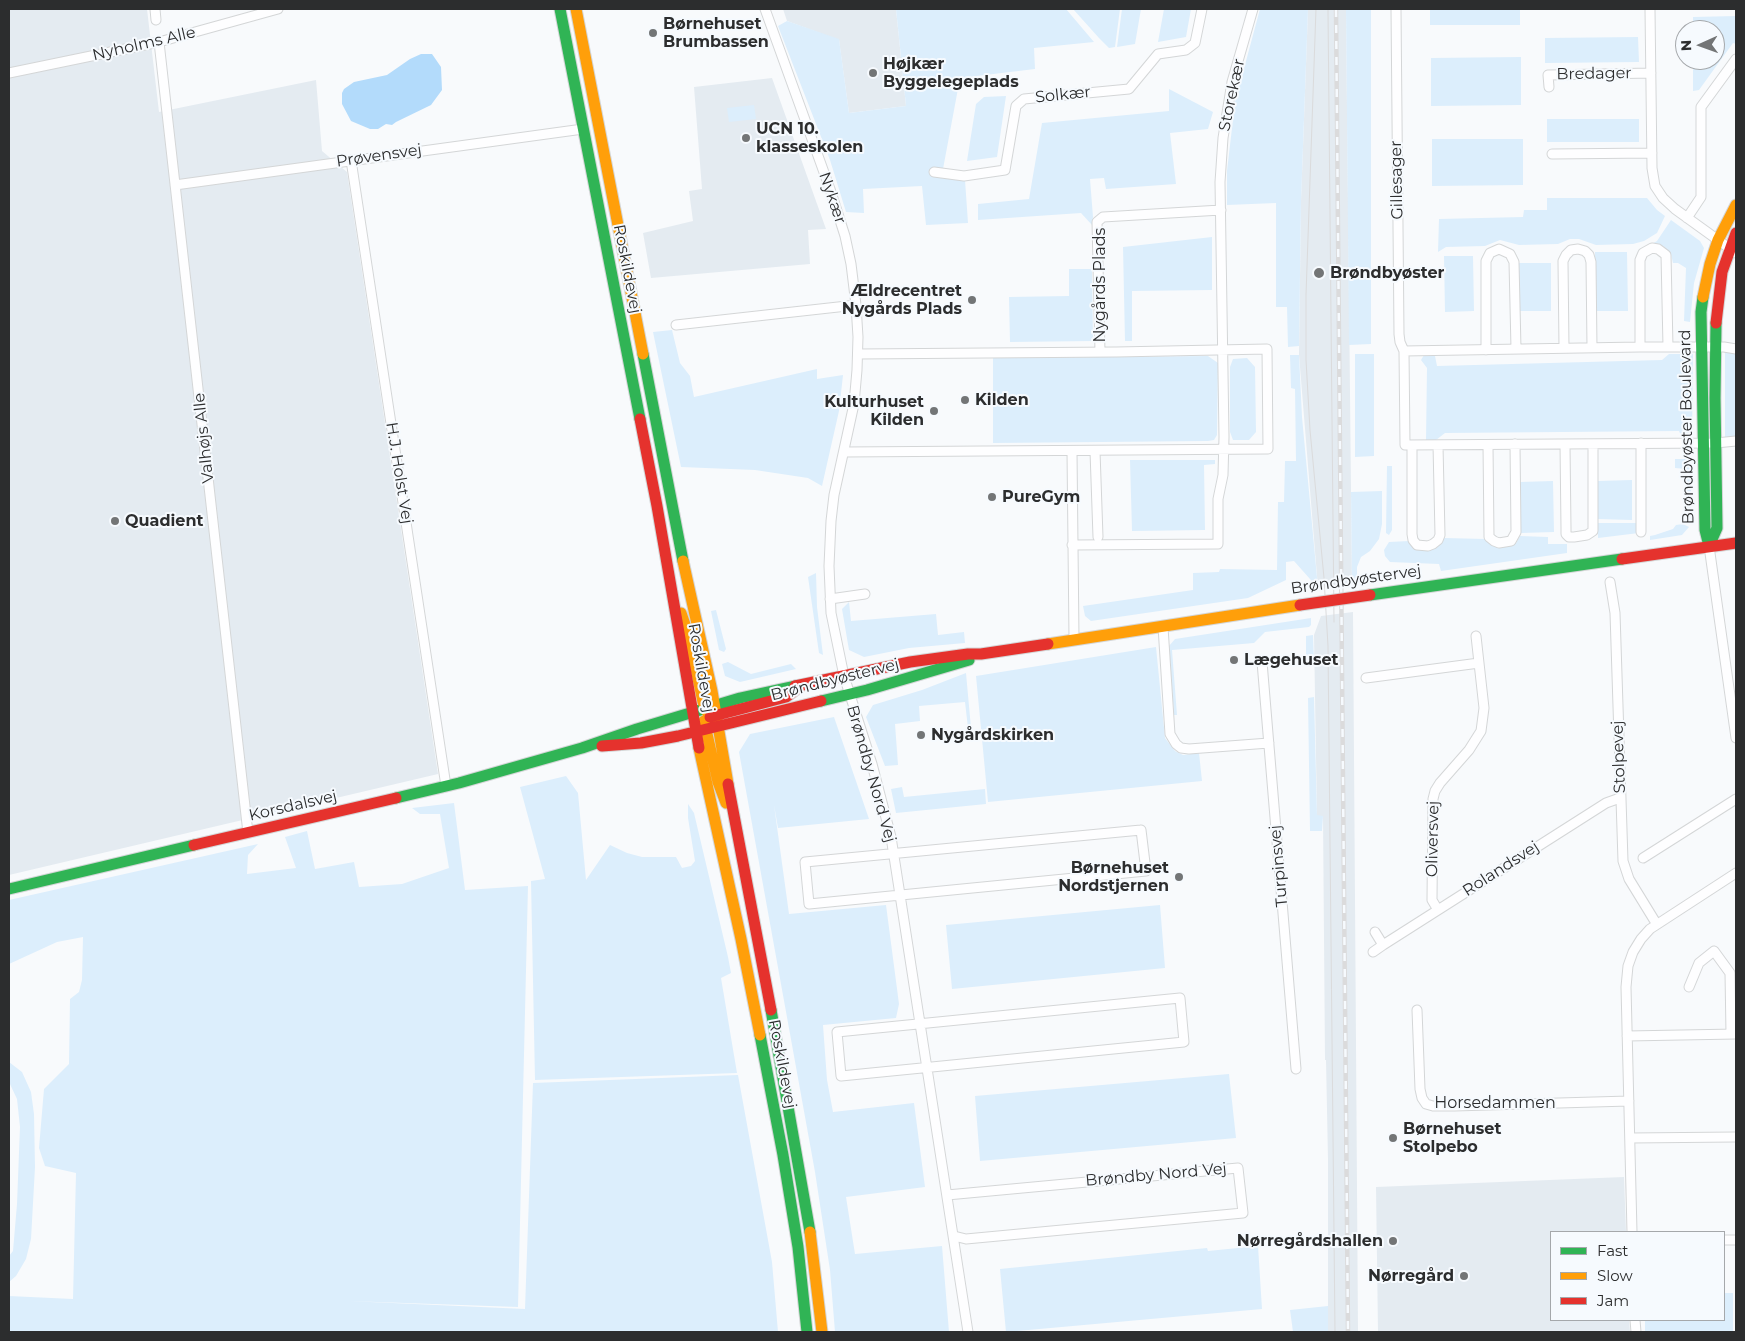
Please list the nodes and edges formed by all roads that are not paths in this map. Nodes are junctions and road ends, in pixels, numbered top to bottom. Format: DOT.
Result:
graph roads {
  1 [pos="155,9"];
  2 [pos="278,9"];
  3 [pos="560,9"];
  4 [pos="576,9"];
  5 [pos="764,9"];
  6 [pos="1202,9"];
  7 [pos="1253,9"];
  8 [pos="1396,9"];
  9 [pos="1650,9"];
  10 [pos="156,20"];
  11 [pos="159,42"];
  12 [pos="1736,60"];
  13 [pos="9,73"];
  14 [pos="1651,73"];
  15 [pos="1549,87"];
  16 [pos="583,129"];
  17 [pos="1652,153"];
  18 [pos="1552,154"];
  19 [pos="351,160"];
  20 [pos="934,172"];
  21 [pos="175,185"];
  22 [pos="1736,205"];
  23 [pos="1221,210"];
  24 [pos="1687,218"];
  25 [pos="1736,234"];
  26 [pos="1718,240"];
  27 [pos="1733,251"];
  28 [pos="856,305"];
  29 [pos="676,325"];
  30 [pos="1640,347"];
  31 [pos="1668,347"];
  32 [pos="1702,347"];
  33 [pos="1715,347"];
  34 [pos="1564,348"];
  35 [pos="1592,348"];
  36 [pos="1516,349"];
  37 [pos="1736,349"];
  38 [pos="1223,350"];
  39 [pos="1486,350"];
  40 [pos="1404,351"];
  41 [pos="1100,352"];
  42 [pos="858,354"];
  43 [pos="1736,441"];
  44 [pos="1641,443"];
  45 [pos="1703,443"];
  46 [pos="1716,443"];
  47 [pos="1515,444"];
  48 [pos="1565,444"];
  49 [pos="1592,444"];
  50 [pos="1412,445"];
  51 [pos="1438,445"];
  52 [pos="1488,445"];
  53 [pos="1224,449"];
  54 [pos="1095,450"];
  55 [pos="1072,451"];
  56 [pos="844,452"];
  57 [pos="1641,532"];
  58 [pos="1098,537"];
  59 [pos="1736,543"];
  60 [pos="1072,545"];
  61 [pos="1709,546"];
  62 [pos="1610,582"];
  63 [pos="865,594"];
  64 [pos="830,598"];
  65 [pos="1163,627"];
  66 [pos="1476,636"];
  67 [pos="1074,639"];
  68 [pos="981,654"];
  69 [pos="1262,662"];
  70 [pos="1479,664"];
  71 [pos="844,676"];
  72 [pos="1366,678"];
  73 [pos="849,694"];
  74 [pos="706,718"];
  75 [pos="1736,738"];
  76 [pos="1269,743"];
  77 [pos="582,748"];
  78 [pos="446,786"];
  79 [pos="1620,798"];
  80 [pos="1736,799"];
  81 [pos="248,833"];
  82 [pos="894,854"];
  83 [pos="1643,858"];
  84 [pos="1736,874"];
  85 [pos="9,889"];
  86 [pos="900,895"];
  87 [pos="1438,910"];
  88 [pos="1656,923"];
  89 [pos="1375,932"];
  90 [pos="1383,945"];
  91 [pos="1373,952"];
  92 [pos="1689,987"];
  93 [pos="1417,1010"];
  94 [pos="920,1024"];
  95 [pos="1734,1034"];
  96 [pos="1627,1036"];
  97 [pos="927,1068"];
  98 [pos="1296,1069"];
  99 [pos="1629,1101"];
  100 [pos="1736,1137"];
  101 [pos="1630,1138"];
  102 [pos="947,1195"];
  103 [pos="1632,1231"];
  104 [pos="954,1236"];
  105 [pos="807,1332"];
  106 [pos="822,1332"];
  107 [pos="968,1332"];
  1 -- 10 [label="street"];
  2 -- 11 [label="street, Nyholms Alle"];
  3 -- 16 [label="street, Roskildevej"];
  4 -- 74 [label="street, Roskildevej"];
  5 -- 28 [label="street, Nykær"];
  6 -- 20 [label="street, Solkær"];
  7 -- 23 [label="street, Storekær"];
  8 -- 40 [label="street, Gillesager"];
  9 -- 14 [label="street, Bredager"];
  11 -- 13 [label="street, Nyholms Alle"];
  11 -- 21 [label="street, Valhøjs Alle"];
  12 -- 24 [label="street"];
  14 -- 15 [label="street, Bredager"];
  14 -- 17 [label="street, Bredager"];
  16 -- 19 [label="street, Prøvensvej"];
  16 -- 74 [label="street, Roskildevej"];
  17 -- 18 [label="street"];
  17 -- 24 [label="street, Bredager"];
  19 -- 21 [label="street, Prøvensvej"];
  19 -- 78 [label="street, H.J. Holst Vej"];
  21 -- 81 [label="street, Valhøjs Alle"];
  22 -- 26 [label="street, Brøndbyøster Boulevard"];
  23 -- 38 [label="street"];
  23 -- 41 [label="street, Nygårds Plads"];
  24 -- 26 [label="street, Bredager"];
  25 -- 27 [label="street, Brøndbyøster Boulevard"];
  26 -- 27 [label="street, Bredager"];
  26 -- 32 [label="street, Brøndbyøster Boulevard"];
  27 -- 33 [label="street, Brøndbyøster Boulevard"];
  28 -- 29 [label="street"];
  28 -- 42 [label="street, Nykær"];
  30 -- 31 [label="street"];
  30 -- 31 [label="street"];
  30 -- 35 [label="street"];
  31 -- 32 [label="street"];
  32 -- 33 [label="street"];
  32 -- 45 [label="street, Brøndbyøster Boulevard"];
  33 -- 37 [label="street"];
  33 -- 46 [label="street, Brøndbyøster Boulevard"];
  34 -- 35 [label="street"];
  34 -- 35 [label="street"];
  34 -- 36 [label="street"];
  36 -- 39 [label="street"];
  36 -- 39 [label="street"];
  38 -- 41 [label="street, Nygårds Plads"];
  38 -- 53 [label="street"];
  38 -- 53 [label="street, Nygårds Plads"];
  39 -- 40 [label="street"];
  40 -- 50 [label="street, Gillesager"];
  41 -- 42 [label="street, Nygårds Plads"];
  42 -- 56 [label="street, Nykær"];
  43 -- 46 [label="street"];
  44 -- 45 [label="street"];
  44 -- 49 [label="street"];
  44 -- 57 [label="street"];
  45 -- 46 [label="street"];
  45 -- 61 [label="street, Brøndbyøster Boulevard"];
  46 -- 61 [label="street, Brøndbyøster Boulevard"];
  47 -- 48 [label="street"];
  47 -- 52 [label="street"];
  47 -- 52 [label="street"];
  48 -- 49 [label="street"];
  48 -- 49 [label="street"];
  50 -- 51 [label="street"];
  50 -- 51 [label="street"];
  51 -- 52 [label="street"];
  53 -- 54 [label="street, Nygårds Plads"];
  53 -- 60 [label="street"];
  54 -- 55 [label="street, Nygårds Plads"];
  54 -- 58 [label="street"];
  55 -- 56 [label="street, Nygårds Plads"];
  55 -- 60 [label="street"];
  56 -- 64 [label="street, Nykær"];
  59 -- 61 [label="street, Brøndbyøstervej"];
  60 -- 67 [label="street"];
  61 -- 65 [label="street, Brøndbyøstervej, bridge"];
  61 -- 75 [label="street"];
  62 -- 79 [label="street, Stolpevej"];
  63 -- 64 [label="street"];
  64 -- 71 [label="street, Nykær"];
  65 -- 67 [label="street, Brøndbyøstervej"];
  65 -- 76 [label="street"];
  66 -- 70 [label="street, Oliversvej"];
  67 -- 68 [label="street, Brøndbyøstervej"];
  68 -- 71 [label="street, Brøndbyøstervej"];
  68 -- 73 [label="street, Brøndbyøstervej"];
  69 -- 76 [label="street, Turpinsvej"];
  70 -- 72 [label="street"];
  70 -- 87 [label="street, Oliversvej"];
  71 -- 73 [label="street, Nykær"];
  71 -- 74 [label="street, Brøndbyøstervej"];
  73 -- 74 [label="street, Brøndbyøstervej"];
  73 -- 82 [label="street, Brøndby Nord Vej"];
  74 -- 77 [label="street, Korsdalsvej"];
  74 -- 77 [label="street, Korsdalsvej"];
  74 -- 105 [label="street, Roskildevej"];
  74 -- 106 [label="street, Roskildevej"];
  76 -- 98 [label="street, Turpinsvej"];
  77 -- 78 [label="street, Korsdalsvej"];
  78 -- 81 [label="street, Korsdalsvej"];
  79 -- 87 [label="street, Rolandsvej"];
  79 -- 88 [label="street, Stolpevej"];
  80 -- 83 [label="street"];
  81 -- 85 [label="street, Korsdalsvej"];
  82 -- 86 [label="street, Brøndby Nord Vej"];
  82 -- 86 [label="street, Brøndby Nord Vej"];
  82 -- 86 [label="street, Brøndby Nord Vej"];
  84 -- 88 [label="street"];
  86 -- 94 [label="street, Brøndby Nord Vej"];
  87 -- 90 [label="street, Rolandsvej"];
  88 -- 96 [label="street"];
  89 -- 90 [label="street"];
  90 -- 91 [label="street, Rolandsvej"];
  92 -- 95 [label="street"];
  93 -- 99 [label="street, Horsedammen"];
  94 -- 97 [label="street, Brøndby Nord Vej"];
  94 -- 97 [label="street"];
  94 -- 97 [label="street"];
  95 -- 96 [label="street"];
  96 -- 99 [label="street"];
  97 -- 102 [label="street, Brøndby Nord Vej"];
  99 -- 101 [label="street"];
  100 -- 101 [label="street"];
  101 -- 103 [label="street"];
  102 -- 104 [label="street, Brøndby Nord Vej"];
  102 -- 104 [label="street, Brøndby Nord Vej"];
  104 -- 107 [label="street, Brøndby Nord Vej"];
}
